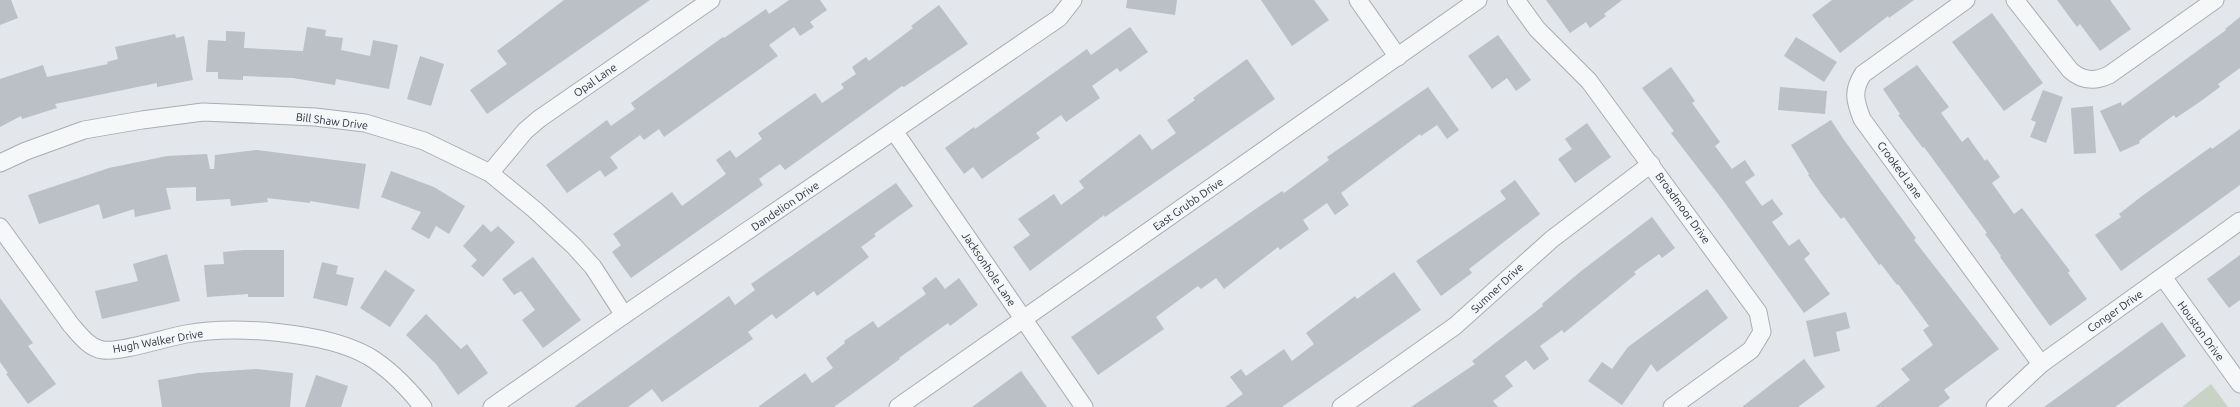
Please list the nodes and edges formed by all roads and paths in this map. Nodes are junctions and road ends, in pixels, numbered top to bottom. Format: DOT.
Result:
graph roads {
  1 [pos="712,0"];
  2 [pos="1073,0"];
  3 [pos="1358,0"];
  4 [pos="1478,0"];
  5 [pos="1516,0"];
  6 [pos="1966,0"];
  7 [pos="2015,0"];
  8 [pos="2215,0"];
  9 [pos="1398,57"];
  10 [pos="894,131"];
  11 [pos="0,163"];
  12 [pos="1651,164"];
  13 [pos="490,172"];
  14 [pos="2240,221"];
  15 [pos="0,227"];
  16 [pos="2163,277"];
  17 [pos="624,315"];
  18 [pos="1024,320"];
  19 [pos="2041,364"];
  20 [pos="2240,384"];
  21 [pos="1358,402"];
  22 [pos="423,407"];
  23 [pos="492,407"];
  24 [pos="898,407"];
  25 [pos="1084,407"];
  26 [pos="1340,407"];
  27 [pos="1672,407"];
  28 [pos="1995,407"];
  1 -- 13 [label="street, Opal Lane"];
  2 -- 10 [label="street, Dandelion Drive"];
  3 -- 9 [label="street"];
  4 -- 9 [label="street, East Grubb Drive"];
  5 -- 12 [label="street, Broadmoor Drive"];
  6 -- 19 [label="street, Crooked Lane"];
  7 -- 8 [label="street"];
  9 -- 18 [label="street, East Grubb Drive"];
  10 -- 17 [label="street, Dandelion Drive"];
  10 -- 18 [label="street, Jacksonhole Lane"];
  11 -- 13 [label="street, Bill Shaw Drive"];
  12 -- 21 [label="street, Sumner Drive"];
  12 -- 27 [label="street, Broadmoor Drive"];
  13 -- 17 [label="street, Bill Shaw Drive"];
  14 -- 16 [label="street, Conger Drive"];
  15 -- 22 [label="street, Hugh Walker Drive"];
  16 -- 19 [label="street, Conger Drive"];
  16 -- 20 [label="street, Houston Drive"];
  17 -- 23 [label="street, Dandelion Drive"];
  18 -- 24 [label="street, East Grubb Drive"];
  18 -- 25 [label="street, Jacksonhole Lane"];
  19 -- 28 [label="street, Conger Drive"];
  21 -- 26 [label="street, Sumner Drive"];
}
